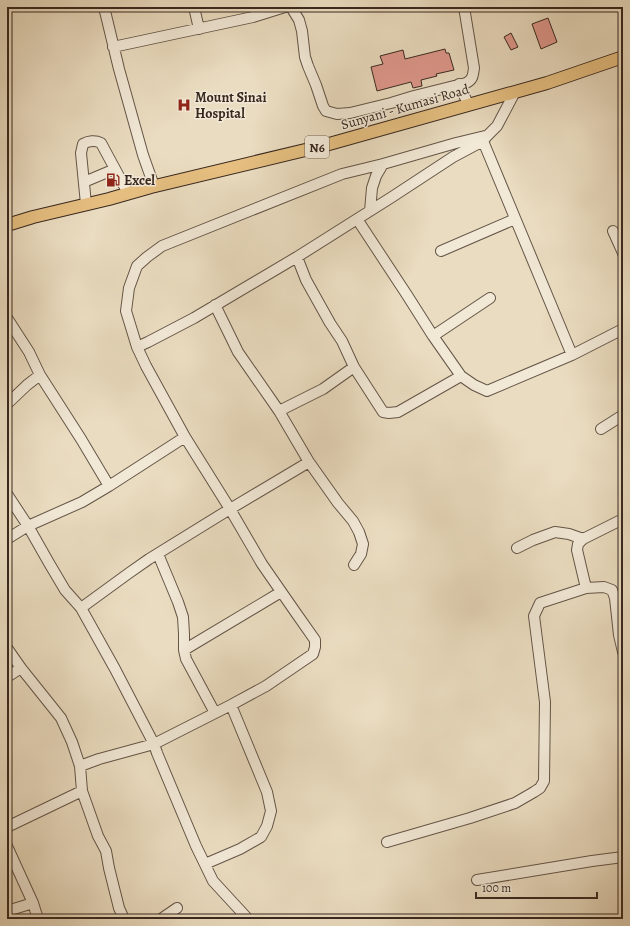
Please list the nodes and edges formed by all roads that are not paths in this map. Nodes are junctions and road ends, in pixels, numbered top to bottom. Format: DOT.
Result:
graph roads {
  1 [pos="104,7"];
  2 [pos="194,7"];
  3 [pos="285,7"];
  4 [pos="291,7"];
  5 [pos="464,7"];
  6 [pos="199,29"];
  7 [pos="113,47"];
  8 [pos="623,57"];
  9 [pos="459,84"];
  10 [pos="515,92"];
  11 [pos="468,104"];
  12 [pos="485,139"];
  13 [pos="383,164"];
  14 [pos="115,169"];
  15 [pos="84,182"];
  16 [pos="154,186"];
  17 [pos="128,193"];
  18 [pos="86,204"];
  19 [pos="370,211"];
  20 [pos="357,219"];
  21 [pos="515,219"];
  22 [pos="7,225"];
  23 [pos="613,231"];
  24 [pos="441,251"];
  25 [pos="623,253"];
  26 [pos="297,257"];
  27 [pos="490,298"];
  28 [pos="215,305"];
  29 [pos="7,318"];
  30 [pos="623,329"];
  31 [pos="433,336"];
  32 [pos="137,347"];
  33 [pos="572,355"];
  34 [pos="354,367"];
  35 [pos="40,375"];
  36 [pos="461,376"];
  37 [pos="7,404"];
  38 [pos="279,411"];
  39 [pos="623,415"];
  40 [pos="601,429"];
  41 [pos="185,436"];
  42 [pos="309,462"];
  43 [pos="110,486"];
  44 [pos="7,494"];
  45 [pos="230,509"];
  46 [pos="623,519"];
  47 [pos="28,526"];
  48 [pos="7,539"];
  49 [pos="583,539"];
  50 [pos="517,548"];
  51 [pos="158,554"];
  52 [pos="354,566"];
  53 [pos="586,588"];
  54 [pos="281,592"];
  55 [pos="81,608"];
  56 [pos="621,634"];
  57 [pos="7,648"];
  58 [pos="184,650"];
  59 [pos="623,652"];
  60 [pos="21,668"];
  61 [pos="7,677"];
  62 [pos="231,706"];
  63 [pos="215,713"];
  64 [pos="154,744"];
  65 [pos="80,766"];
  66 [pos="82,792"];
  67 [pos="7,827"];
  68 [pos="388,842"];
  69 [pos="7,846"];
  70 [pos="623,856"];
  71 [pos="205,864"];
  72 [pos="477,880"];
  73 [pos="33,903"];
  74 [pos="177,908"];
  75 [pos="7,911"];
  76 [pos="38,919"];
  77 [pos="124,919"];
  78 [pos="161,919"];
  79 [pos="248,919"];
  1 -- 7 [label="street"];
  2 -- 6 [label="street"];
  3 -- 6 [label="street"];
  4 -- 9 [label="street"];
  5 -- 9 [label="street"];
  6 -- 7 [label="street"];
  7 -- 16 [label="street"];
  8 -- 10 [label="main road, Sunyani - Kumasi Road / N6"];
  9 -- 11 [label="street"];
  10 -- 11 [label="main road, Sunyani - Kumasi Road / N6"];
  10 -- 12 [label="street"];
  11 -- 16 [label="main road, Sunyani - Kumasi Road / N6"];
  12 -- 13 [label="street"];
  12 -- 19 [label="street"];
  12 -- 21 [label="street"];
  13 -- 19 [label="street"];
  13 -- 32 [label="street"];
  14 -- 15 [label="street"];
  14 -- 15 [label="street"];
  14 -- 17 [label="street"];
  15 -- 18 [label="street"];
  16 -- 17 [label="main road, Sunyani - Kumasi Road / N6"];
  17 -- 18 [label="main road, Sunyani - Kumasi Road / N6"];
  18 -- 22 [label="main road, Sunyani - Kumasi Road / N6"];
  19 -- 20 [label="street"];
  20 -- 26 [label="street"];
  20 -- 31 [label="street"];
  21 -- 24 [label="street"];
  21 -- 33 [label="street"];
  23 -- 25 [label="street"];
  26 -- 28 [label="street"];
  26 -- 34 [label="street"];
  27 -- 31 [label="street"];
  28 -- 32 [label="street"];
  28 -- 38 [label="street"];
  29 -- 35 [label="street"];
  30 -- 33 [label="street"];
  31 -- 36 [label="street"];
  32 -- 41 [label="street"];
  33 -- 36 [label="street"];
  34 -- 36 [label="street"];
  34 -- 38 [label="street"];
  35 -- 37 [label="street"];
  35 -- 43 [label="street"];
  38 -- 42 [label="street"];
  39 -- 40 [label="street"];
  41 -- 43 [label="street"];
  41 -- 45 [label="street"];
  42 -- 45 [label="street"];
  42 -- 52 [label="street"];
  43 -- 47 [label="street"];
  44 -- 47 [label="street"];
  45 -- 51 [label="street"];
  45 -- 54 [label="street"];
  46 -- 49 [label="street"];
  47 -- 48 [label="street"];
  47 -- 55 [label="street"];
  49 -- 50 [label="street"];
  49 -- 53 [label="street"];
  51 -- 55 [label="street"];
  51 -- 58 [label="street"];
  53 -- 56 [label="street"];
  53 -- 68 [label="street"];
  54 -- 58 [label="street"];
  54 -- 62 [label="street"];
  55 -- 64 [label="street"];
  56 -- 59 [label="street"];
  57 -- 60 [label="street"];
  58 -- 63 [label="street"];
  60 -- 61 [label="street"];
  60 -- 65 [label="street"];
  62 -- 63 [label="street"];
  62 -- 71 [label="street"];
  63 -- 64 [label="street"];
  64 -- 65 [label="street"];
  64 -- 71 [label="street"];
  65 -- 66 [label="street"];
  66 -- 67 [label="street"];
  66 -- 77 [label="street"];
  69 -- 73 [label="street"];
  70 -- 72 [label="street"];
  71 -- 79 [label="street"];
  73 -- 75 [label="street"];
  73 -- 76 [label="street"];
  74 -- 78 [label="street"];
}
